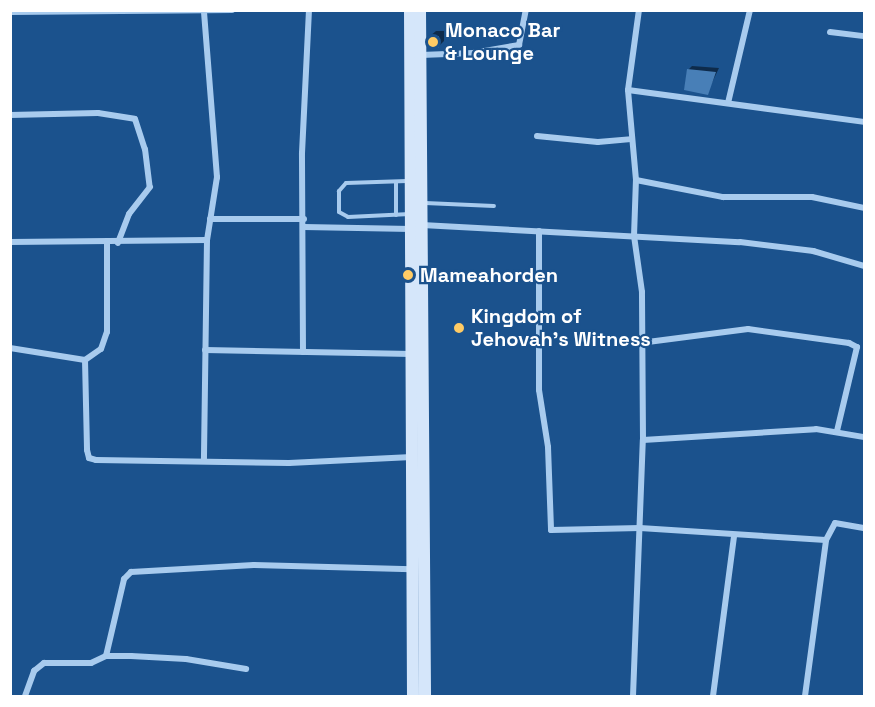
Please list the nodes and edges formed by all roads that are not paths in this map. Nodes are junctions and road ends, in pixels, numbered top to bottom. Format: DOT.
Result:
graph roads {
  1 [pos="232,10"];
  2 [pos="309,10"];
  3 [pos="410,10"];
  4 [pos="420,10"];
  5 [pos="526,10"];
  6 [pos="639,10"];
  7 [pos="750,10"];
  8 [pos="10,12"];
  9 [pos="204,12"];
  10 [pos="830,32"];
  11 [pos="864,36"];
  12 [pos="421,55"];
  13 [pos="628,90"];
  14 [pos="728,103"];
  15 [pos="10,115"];
  16 [pos="864,123"];
  17 [pos="537,136"];
  18 [pos="631,140"];
  19 [pos="636,180"];
  20 [pos="411,181"];
  21 [pos="396,182"];
  22 [pos="421,203"];
  23 [pos="494,206"];
  24 [pos="864,208"];
  25 [pos="410,214"];
  26 [pos="396,215"];
  27 [pos="210,219"];
  28 [pos="304,219"];
  29 [pos="304,227"];
  30 [pos="416,227"];
  31 [pos="539,231"];
  32 [pos="633,236"];
  33 [pos="207,240"];
  34 [pos="10,242"];
  35 [pos="107,243"];
  36 [pos="118,243"];
  37 [pos="864,266"];
  38 [pos="640,343"];
  39 [pos="10,348"];
  40 [pos="205,350"];
  41 [pos="303,352"];
  42 [pos="412,354"];
  43 [pos="85,360"];
  44 [pos="837,431"];
  45 [pos="864,437"];
  46 [pos="643,440"];
  47 [pos="412,457"];
  48 [pos="204,461"];
  49 [pos="640,528"];
  50 [pos="864,528"];
  51 [pos="734,536"];
  52 [pos="826,540"];
  53 [pos="413,569"];
  54 [pos="106,656"];
  55 [pos="246,669"];
  56 [pos="25,696"];
  57 [pos="413,696"];
  58 [pos="425,696"];
  59 [pos="633,696"];
  60 [pos="713,696"];
  61 [pos="805,696"];
  1 -- 9 [label="street"];
  2 -- 28 [label="street"];
  3 -- 20 [label="street"];
  4 -- 12 [label="street"];
  5 -- 12 [label="street"];
  6 -- 13 [label="street"];
  7 -- 14 [label="street"];
  8 -- 9 [label="street"];
  9 -- 27 [label="street"];
  10 -- 11 [label="street"];
  12 -- 22 [label="street"];
  13 -- 14 [label="street"];
  13 -- 18 [label="street"];
  14 -- 16 [label="street"];
  15 -- 36 [label="street"];
  17 -- 18 [label="street"];
  18 -- 19 [label="street"];
  19 -- 24 [label="street"];
  19 -- 32 [label="street"];
  20 -- 21 [label="lane"];
  20 -- 25 [label="street"];
  21 -- 26 [label="lane"];
  21 -- 26 [label="lane"];
  22 -- 23 [label="lane"];
  22 -- 30 [label="street"];
  25 -- 26 [label="lane"];
  25 -- 30 [label="street"];
  27 -- 28 [label="street"];
  27 -- 33 [label="street"];
  28 -- 29 [label="street"];
  29 -- 30 [label="street"];
  29 -- 41 [label="street"];
  30 -- 31 [label="street"];
  30 -- 42 [label="street"];
  30 -- 58 [label="street"];
  31 -- 32 [label="street"];
  31 -- 49 [label="street"];
  32 -- 37 [label="street"];
  32 -- 38 [label="street"];
  33 -- 36 [label="street"];
  33 -- 40 [label="street"];
  34 -- 35 [label="street"];
  35 -- 36 [label="street"];
  35 -- 43 [label="street"];
  38 -- 44 [label="street"];
  38 -- 46 [label="street"];
  39 -- 43 [label="street"];
  40 -- 41 [label="street"];
  40 -- 48 [label="street"];
  41 -- 42 [label="street"];
  42 -- 47 [label="street"];
  43 -- 48 [label="street"];
  44 -- 45 [label="street"];
  44 -- 46 [label="street"];
  46 -- 49 [label="street"];
  47 -- 48 [label="street"];
  47 -- 53 [label="street"];
  49 -- 51 [label="street"];
  49 -- 59 [label="street"];
  50 -- 52 [label="street"];
  51 -- 52 [label="street"];
  51 -- 60 [label="street"];
  52 -- 61 [label="street"];
  53 -- 54 [label="street"];
  53 -- 57 [label="street"];
  54 -- 55 [label="street"];
  54 -- 56 [label="street"];
}
